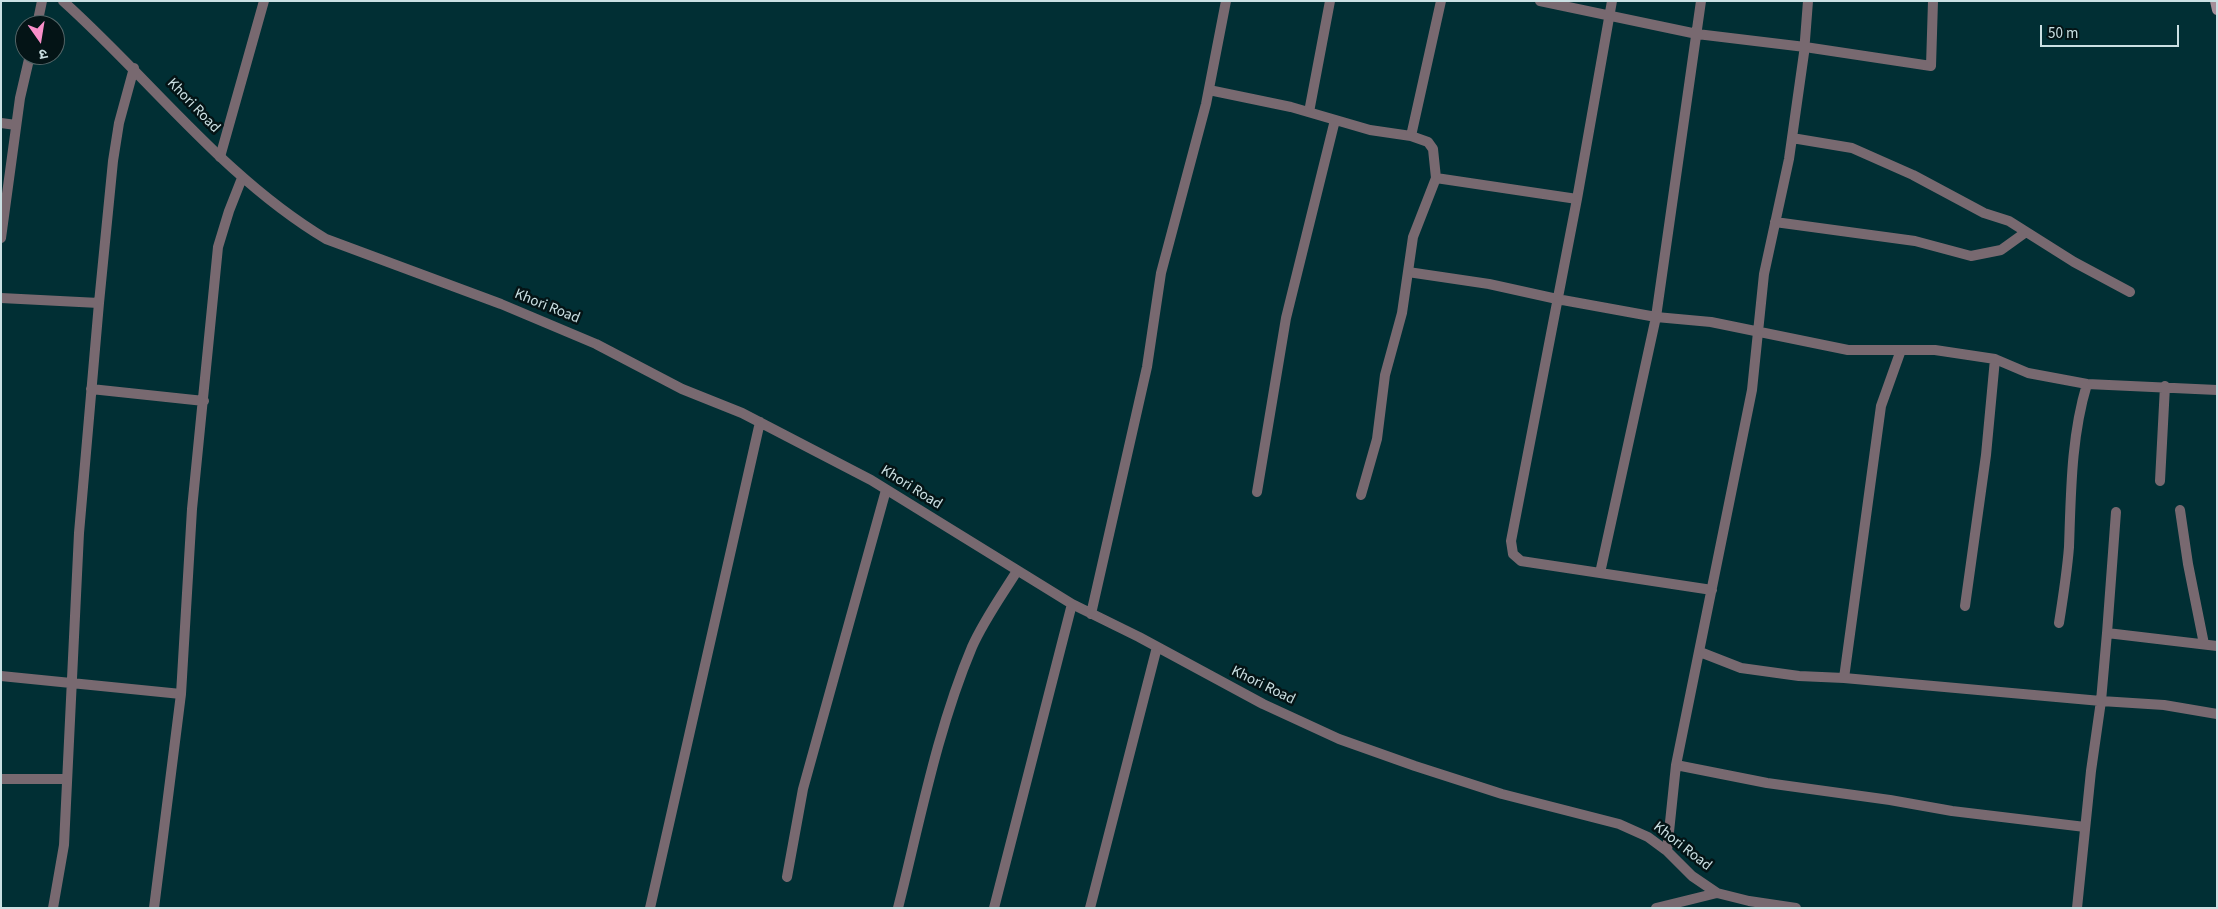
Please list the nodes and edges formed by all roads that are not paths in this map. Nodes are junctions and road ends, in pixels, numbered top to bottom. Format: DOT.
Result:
graph roads {
  1 [pos="42,1"];
  2 [pos="63,1"];
  3 [pos="264,1"];
  4 [pos="1226,1"];
  5 [pos="1330,1"];
  6 [pos="1441,1"];
  7 [pos="1540,1"];
  8 [pos="1612,1"];
  9 [pos="1702,1"];
  10 [pos="1808,1"];
  11 [pos="1933,1"];
  12 [pos="2215,1"];
  13 [pos="2217,10"];
  14 [pos="39,15"];
  15 [pos="1610,17"];
  16 [pos="1696,34"];
  17 [pos="1805,47"];
  18 [pos="28,65"];
  19 [pos="134,68"];
  20 [pos="1209,90"];
  21 [pos="1309,112"];
  22 [pos="1335,120"];
  23 [pos="1,123"];
  24 [pos="16,125"];
  25 [pos="1411,136"];
  26 [pos="1792,138"];
  27 [pos="220,157"];
  28 [pos="242,178"];
  29 [pos="1436,178"];
  30 [pos="1577,199"];
  31 [pos="1775,222"];
  32 [pos="2026,232"];
  33 [pos="1,238"];
  34 [pos="1408,272"];
  35 [pos="2130,292"];
  36 [pos="1,298"];
  37 [pos="1556,299"];
  38 [pos="99,303"];
  39 [pos="1656,317"];
  40 [pos="1758,331"];
  41 [pos="1901,350"];
  42 [pos="1995,359"];
  43 [pos="2087,384"];
  44 [pos="2165,386"];
  45 [pos="91,388"];
  46 [pos="2217,390"];
  47 [pos="204,401"];
  48 [pos="760,422"];
  49 [pos="2160,481"];
  50 [pos="886,490"];
  51 [pos="1257,492"];
  52 [pos="1361,495"];
  53 [pos="2180,510"];
  54 [pos="2116,512"];
  55 [pos="1017,571"];
  56 [pos="1600,573"];
  57 [pos="1712,590"];
  58 [pos="1072,604"];
  59 [pos="1965,606"];
  60 [pos="1092,614"];
  61 [pos="2059,623"];
  62 [pos="2107,633"];
  63 [pos="2204,644"];
  64 [pos="2217,646"];
  65 [pos="1157,647"];
  66 [pos="1700,652"];
  67 [pos="1,676"];
  68 [pos="1844,678"];
  69 [pos="72,683"];
  70 [pos="181,694"];
  71 [pos="2101,701"];
  72 [pos="2217,714"];
  73 [pos="1676,765"];
  74 [pos="1,778"];
  75 [pos="67,779"];
  76 [pos="2085,827"];
  77 [pos="1668,851"];
  78 [pos="787,877"];
  79 [pos="1717,893"];
  80 [pos="1693,903"];
  81 [pos="53,908"];
  82 [pos="154,908"];
  83 [pos="650,908"];
  84 [pos="898,908"];
  85 [pos="994,908"];
  86 [pos="1090,908"];
  87 [pos="1656,908"];
  88 [pos="1796,908"];
  89 [pos="2077,908"];
  1 -- 14 [label="street"];
  2 -- 19 [label="street, Khori Road"];
  3 -- 27 [label="street"];
  4 -- 20 [label="street"];
  5 -- 21 [label="street"];
  6 -- 25 [label="street"];
  7 -- 15 [label="street"];
  8 -- 15 [label="street"];
  9 -- 16 [label="street"];
  10 -- 17 [label="street"];
  11 -- 17 [label="street"];
  12 -- 13 [label="street"];
  15 -- 16 [label="street"];
  15 -- 30 [label="street"];
  16 -- 17 [label="street"];
  16 -- 39 [label="street"];
  17 -- 26 [label="street"];
  18 -- 24 [label="street"];
  19 -- 27 [label="street, Khori Road"];
  19 -- 38 [label="street"];
  20 -- 21 [label="street"];
  20 -- 60 [label="street"];
  21 -- 22 [label="street"];
  22 -- 25 [label="street"];
  22 -- 51 [label="street"];
  23 -- 24 [label="street"];
  24 -- 33 [label="street"];
  25 -- 29 [label="street"];
  26 -- 31 [label="street"];
  26 -- 32 [label="street"];
  27 -- 28 [label="street, Khori Road"];
  28 -- 47 [label="street"];
  28 -- 48 [label="street, Khori Road"];
  29 -- 30 [label="street"];
  29 -- 34 [label="street"];
  30 -- 37 [label="street"];
  31 -- 32 [label="street"];
  31 -- 40 [label="street"];
  32 -- 35 [label="street"];
  34 -- 37 [label="street"];
  34 -- 52 [label="street"];
  36 -- 38 [label="street"];
  37 -- 39 [label="street"];
  37 -- 56 [label="street"];
  38 -- 45 [label="street"];
  39 -- 40 [label="street"];
  39 -- 56 [label="street"];
  40 -- 41 [label="street"];
  40 -- 57 [label="street"];
  41 -- 42 [label="street"];
  41 -- 68 [label="street"];
  42 -- 43 [label="street"];
  42 -- 59 [label="street"];
  43 -- 44 [label="street"];
  43 -- 61 [label="street"];
  44 -- 46 [label="street"];
  44 -- 49 [label="street"];
  45 -- 47 [label="street"];
  45 -- 69 [label="street"];
  47 -- 70 [label="street"];
  48 -- 50 [label="street, Khori Road"];
  48 -- 83 [label="street"];
  50 -- 55 [label="street, Khori Road"];
  50 -- 78 [label="street"];
  53 -- 63 [label="street"];
  54 -- 62 [label="street"];
  55 -- 58 [label="street, Khori Road"];
  55 -- 84 [label="street"];
  56 -- 57 [label="street"];
  57 -- 66 [label="street"];
  58 -- 60 [label="street, Khori Road"];
  58 -- 85 [label="street"];
  60 -- 65 [label="street, Khori Road"];
  62 -- 63 [label="street"];
  62 -- 71 [label="street"];
  63 -- 64 [label="street"];
  65 -- 77 [label="street, Khori Road"];
  65 -- 86 [label="street"];
  66 -- 68 [label="street"];
  66 -- 73 [label="street"];
  67 -- 69 [label="street"];
  68 -- 71 [label="street"];
  69 -- 70 [label="street"];
  69 -- 75 [label="street"];
  70 -- 82 [label="street"];
  71 -- 72 [label="street"];
  71 -- 76 [label="street"];
  73 -- 76 [label="street"];
  73 -- 77 [label="street"];
  74 -- 75 [label="street"];
  75 -- 81 [label="street"];
  76 -- 89 [label="street"];
  77 -- 79 [label="street, Khori Road"];
  79 -- 80 [label="street"];
  79 -- 88 [label="street, Khori Road"];
  80 -- 87 [label="street"];
}
